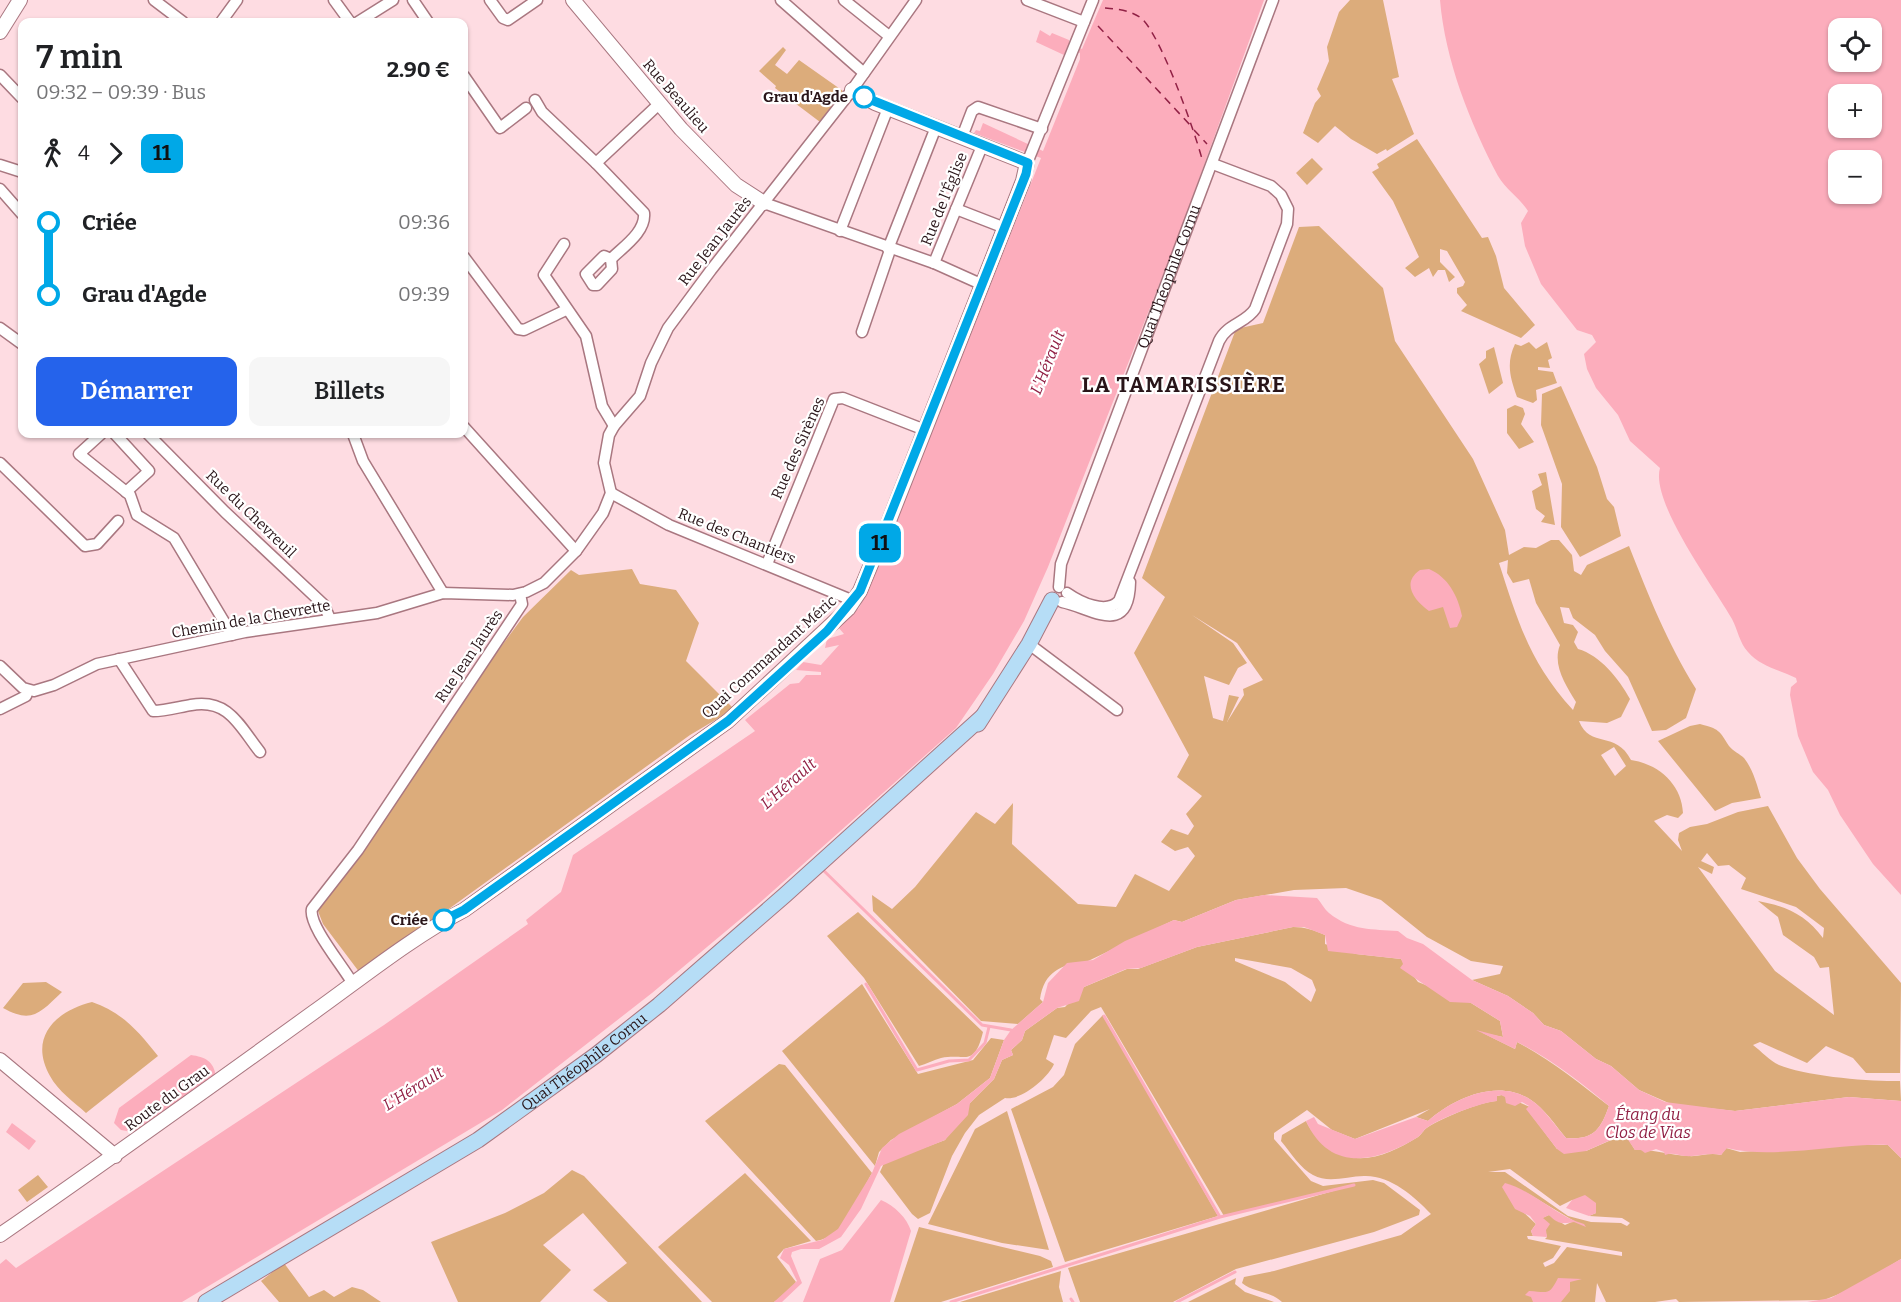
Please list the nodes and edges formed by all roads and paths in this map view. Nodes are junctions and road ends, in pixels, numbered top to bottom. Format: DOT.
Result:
graph roads {
  1 [pos="20,0"];
  2 [pos="154,0"];
  3 [pos="237,0"];
  4 [pos="334,0"];
  5 [pos="393,0"];
  6 [pos="413,0"];
  7 [pos="490,0"];
  8 [pos="537,0"];
  9 [pos="573,0"];
  10 [pos="781,0"];
  11 [pos="844,0"];
  12 [pos="916,0"];
  13 [pos="1027,0"];
  14 [pos="1093,0"];
  15 [pos="1273,0"];
  16 [pos="178,18"];
  17 [pos="224,18"];
  18 [pos="347,18"];
  19 [pos="364,18"];
  20 [pos="425,18"];
  21 [pos="1084,22"];
  22 [pos="0,32"];
  23 [pos="889,36"];
  24 [pos="864,73"];
  25 [pos="0,75"];
  26 [pos="468,82"];
  27 [pos="852,90"];
  28 [pos="18,94"];
  29 [pos="535,100"];
  30 [pos="659,104"];
  31 [pos="526,108"];
  32 [pos="888,108"];
  33 [pos="936,127"];
  34 [pos="1042,129"];
  35 [pos="962,138"];
  36 [pos="982,146"];
  37 [pos="1031,155"];
  38 [pos="597,163"];
  39 [pos="1213,164"];
  40 [pos="1,168"];
  41 [pos="18,171"];
  42 [pos="0,189"];
  43 [pos="764,203"];
  44 [pos="956,208"];
  45 [pos="18,209"];
  46 [pos="1005,228"];
  47 [pos="840,231"];
  48 [pos="564,244"];
  49 [pos="889,250"];
  50 [pos="611,259"];
  51 [pos="468,262"];
  52 [pos="934,263"];
  53 [pos="983,285"];
  54 [pos="567,310"];
  55 [pos="0,328"];
  56 [pos="862,332"];
  57 [pos="18,341"];
  58 [pos="614,426"];
  59 [pos="925,430"];
  60 [pos="468,431"];
  61 [pos="97,438"];
  62 [pos="119,438"];
  63 [pos="152,438"];
  64 [pos="354,438"];
  65 [pos="0,463"];
  66 [pos="126,492"];
  67 [pos="611,493"];
  68 [pos="118,521"];
  69 [pos="576,551"];
  70 [pos="767,564"];
  71 [pos="443,592"];
  72 [pos="520,594"];
  73 [pos="1060,595"];
  74 [pos="854,601"];
  75 [pos="330,619"];
  76 [pos="232,635"];
  77 [pos="1029,644"];
  78 [pos="120,659"];
  79 [pos="0,666"];
  80 [pos="28,691"];
  81 [pos="0,709"];
  82 [pos="1117,710"];
  83 [pos="260,752"];
  84 [pos="352,984"];
  85 [pos="0,1060"];
  86 [pos="115,1156"];
  87 [pos="0,1235"];
  88 [pos="206,1302"];
  1 -- 22 [label="street"];
  2 -- 16 [label="street"];
  3 -- 17 [label="street"];
  4 -- 18 [label="street"];
  5 -- 19 [label="street"];
  6 -- 20 [label="street"];
  7 -- 8 [label="street"];
  9 -- 30 [label="street, Rue Beaulieu"];
  10 -- 24 [label="street"];
  11 -- 23 [label="street"];
  12 -- 23 [label="street, Rue Jean Jaurès"];
  13 -- 21 [label="street"];
  14 -- 21 [label="street, Quai Commandant Méric"];
  15 -- 39 [label="street, Quai Théophile Cornu"];
  21 -- 34 [label="street, Quai Commandant Méric"];
  23 -- 24 [label="street, Rue Jean Jaurès"];
  24 -- 27 [label="street, Rue Jean Jaurès"];
  25 -- 28 [label="street"];
  26 -- 31 [label="street"];
  27 -- 32 [label="street"];
  27 -- 43 [label="street, Rue Jean Jaurès"];
  29 -- 38 [label="street"];
  30 -- 38 [label="street"];
  30 -- 43 [label="street, Rue Beaulieu"];
  32 -- 33 [label="street"];
  32 -- 47 [label="street"];
  33 -- 35 [label="street"];
  33 -- 49 [label="street"];
  34 -- 35 [label="street"];
  34 -- 37 [label="street, Quai Commandant Méric"];
  35 -- 36 [label="street"];
  36 -- 37 [label="street"];
  36 -- 44 [label="street, Rue de l'Église"];
  37 -- 46 [label="street, Quai Commandant Méric"];
  38 -- 50 [label="street"];
  39 -- 73 [label="street, Quai Théophile Cornu"];
  39 -- 73 [label="street"];
  40 -- 41 [label="street"];
  42 -- 45 [label="street"];
  43 -- 47 [label="street"];
  43 -- 58 [label="street, Rue Jean Jaurès"];
  44 -- 46 [label="street"];
  44 -- 52 [label="street, Rue de l'Église"];
  46 -- 53 [label="street, Quai Commandant Méric"];
  47 -- 49 [label="street"];
  48 -- 54 [label="street"];
  49 -- 52 [label="street"];
  49 -- 56 [label="street"];
  51 -- 54 [label="street"];
  52 -- 53 [label="street"];
  53 -- 59 [label="street, Quai Commandant Méric"];
  54 -- 58 [label="street"];
  55 -- 57 [label="street"];
  58 -- 67 [label="street, Rue Jean Jaurès"];
  59 -- 70 [label="street, Rue des Sirènes"];
  59 -- 74 [label="street, Quai Commandant Méric"];
  60 -- 69 [label="street"];
  61 -- 66 [label="street"];
  62 -- 66 [label="street"];
  63 -- 75 [label="street, Rue du Chevreuil"];
  64 -- 71 [label="street"];
  65 -- 68 [label="street"];
  66 -- 76 [label="street"];
  67 -- 69 [label="street"];
  67 -- 70 [label="street, Rue des Chantiers"];
  69 -- 72 [label="street"];
  70 -- 74 [label="street, Rue des Chantiers"];
  71 -- 72 [label="street, Chemin de la Chevrette"];
  71 -- 75 [label="street, Chemin de la Chevrette"];
  72 -- 84 [label="street, Rue Jean Jaurès"];
  73 -- 77 [label="main road, Quai Théophile Cornu"];
  74 -- 84 [label="street, Quai Commandant Méric"];
  75 -- 76 [label="street, Chemin de la Chevrette"];
  76 -- 78 [label="street, Chemin de la Chevrette"];
  77 -- 82 [label="street"];
  77 -- 88 [label="main road, Quai Théophile Cornu"];
  78 -- 80 [label="street, Chemin de la Chevrette"];
  78 -- 83 [label="street"];
  79 -- 80 [label="street"];
  80 -- 81 [label="street, Chemin de la Chevrette"];
  84 -- 86 [label="street, Route du Grau"];
  85 -- 86 [label="street"];
  86 -- 87 [label="street, Route du Grau"];
}
